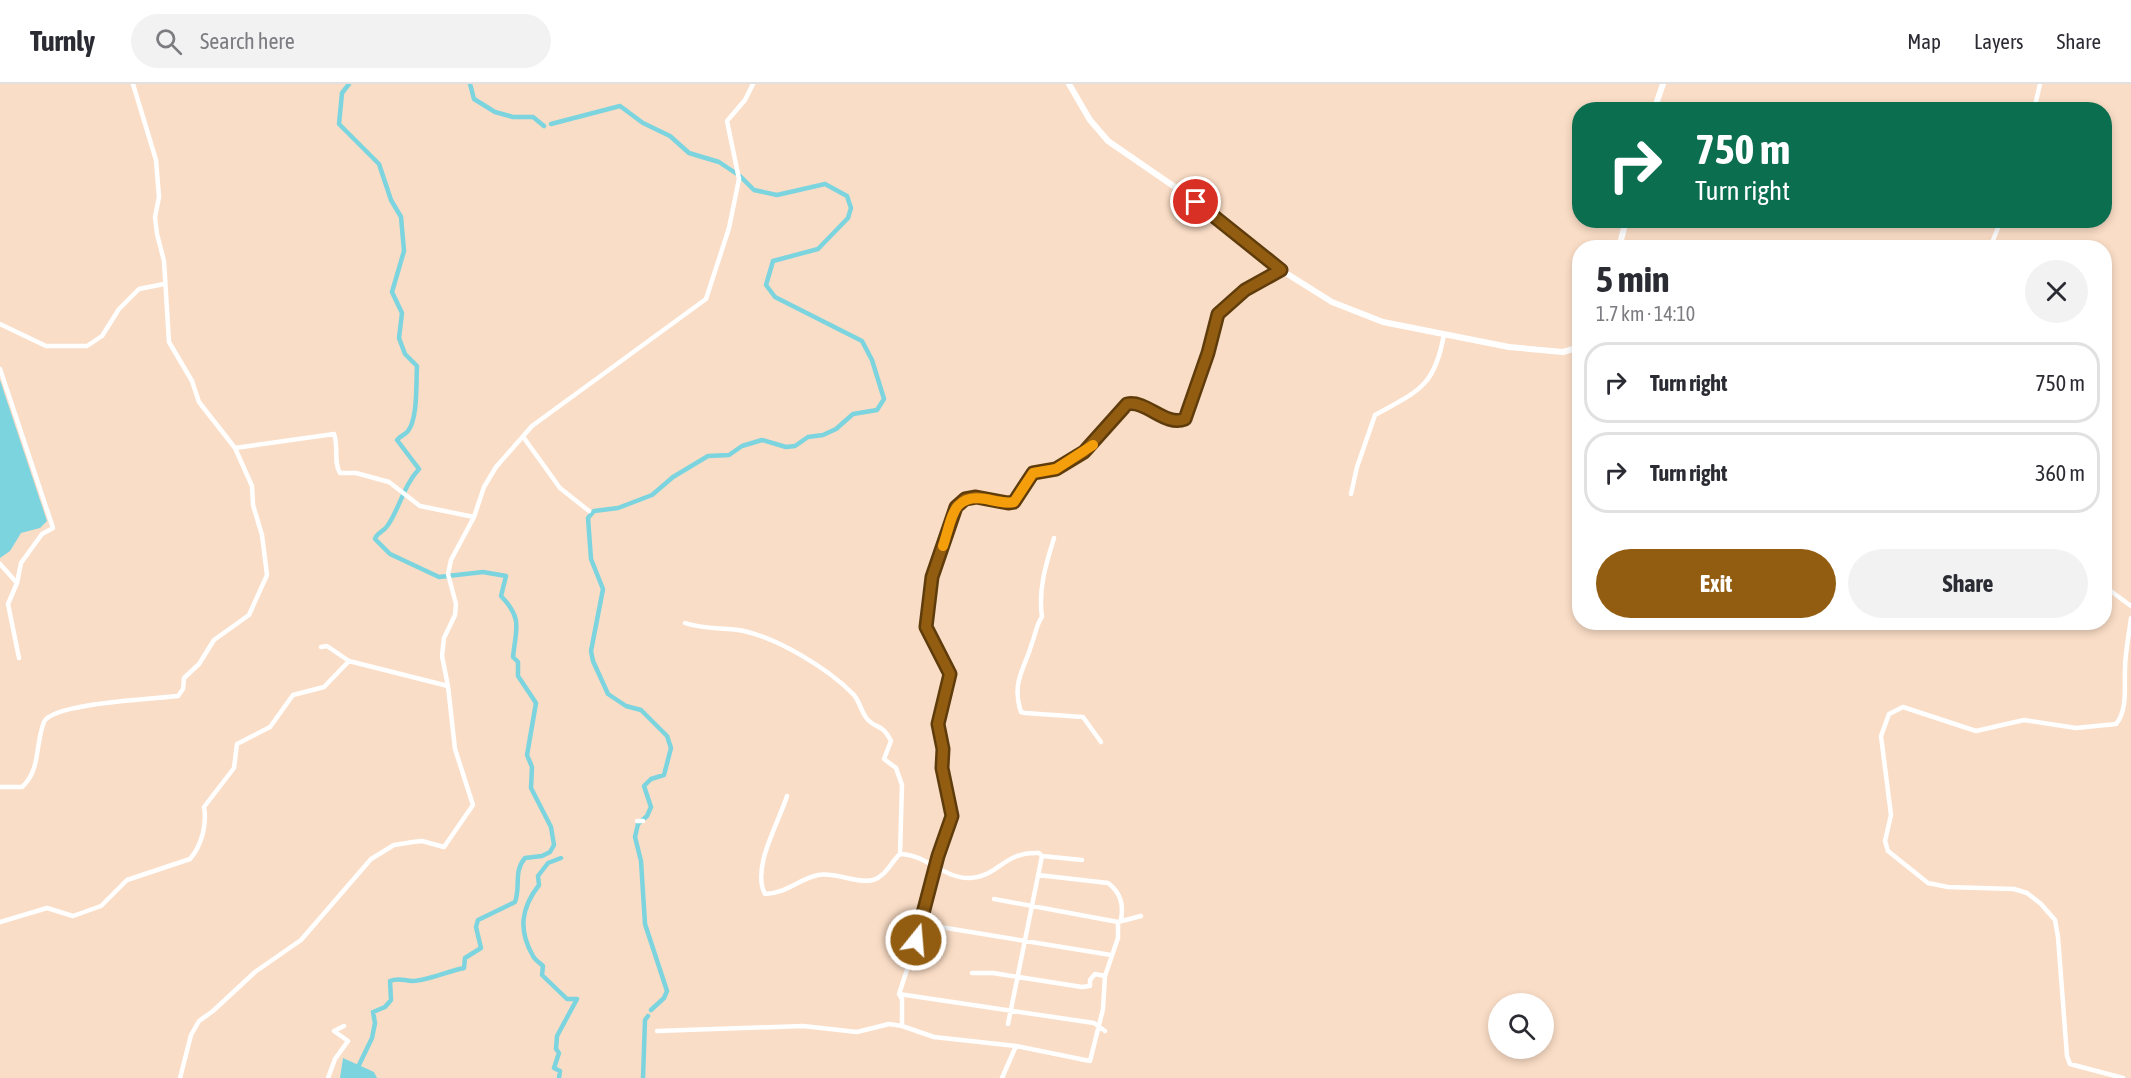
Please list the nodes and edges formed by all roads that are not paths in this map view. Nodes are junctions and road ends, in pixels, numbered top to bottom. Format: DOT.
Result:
graph roads {
  1 [pos="133,84"];
  2 [pos="753,84"];
  3 [pos="1069,84"];
  4 [pos="1663,84"];
  5 [pos="2040,84"];
  6 [pos="1657,102"];
  7 [pos="2036,102"];
  8 [pos="1281,270"];
  9 [pos="164,284"];
  10 [pos="0,324"];
  11 [pos="1444,334"];
  12 [pos="1572,349"];
  13 [pos="0,369"];
  14 [pos="524,438"];
  15 [pos="236,448"];
  16 [pos="1352,494"];
  17 [pos="589,511"];
  18 [pos="474,517"];
  19 [pos="1054,538"];
  20 [pos="0,564"];
  21 [pos="17,583"];
  22 [pos="2112,591"];
  23 [pos="2131,606"];
  24 [pos="2131,618"];
  25 [pos="685,623"];
  26 [pos="321,647"];
  27 [pos="19,658"];
  28 [pos="349,661"];
  29 [pos="448,686"];
  30 [pos="1101,742"];
  31 [pos="0,787"];
  32 [pos="787,796"];
  33 [pos="900,854"];
  34 [pos="1042,856"];
  35 [pos="1082,860"];
  36 [pos="936,868"];
  37 [pos="1038,875"];
  38 [pos="994,900"];
  39 [pos="1031,907"];
  40 [pos="1141,916"];
  41 [pos="1119,920"];
  42 [pos="0,922"];
  43 [pos="922,924"];
  44 [pos="1024,941"];
  45 [pos="1111,955"];
  46 [pos="972,973"];
  47 [pos="1105,976"];
  48 [pos="1018,979"];
  49 [pos="899,993"];
  50 [pos="1010,1011"];
  51 [pos="1008,1024"];
  52 [pos="1098,1025"];
  53 [pos="344,1026"];
  54 [pos="902,1026"];
  55 [pos="657,1031"];
  56 [pos="1105,1031"];
  57 [pos="1016,1046"];
  58 [pos="327,1077"];
  59 [pos="180,1078"];
  60 [pos="1004,1078"];
  61 [pos="2123,1078"];
  1 -- 9 [label="street"];
  2 -- 14 [label="street"];
  3 -- 8 [label="main road"];
  4 -- 6 [label="main road"];
  5 -- 7 [label="street"];
  8 -- 11 [label="main road"];
  8 -- 36 [label="street"];
  9 -- 10 [label="street"];
  9 -- 15 [label="street"];
  11 -- 12 [label="main road"];
  11 -- 16 [label="street"];
  13 -- 21 [label="street"];
  14 -- 17 [label="street"];
  14 -- 18 [label="street"];
  15 -- 18 [label="street"];
  15 -- 31 [label="street"];
  18 -- 29 [label="street"];
  19 -- 30 [label="street"];
  20 -- 21 [label="street"];
  21 -- 27 [label="street"];
  22 -- 23 [label="street"];
  24 -- 61 [label="street"];
  25 -- 33 [label="street"];
  26 -- 28 [label="street"];
  28 -- 29 [label="street"];
  28 -- 42 [label="street"];
  29 -- 59 [label="street"];
  32 -- 33 [label="street"];
  33 -- 36 [label="street"];
  34 -- 35 [label="street"];
  34 -- 36 [label="street"];
  34 -- 37 [label="street"];
  36 -- 43 [label="street"];
  37 -- 39 [label="street"];
  37 -- 41 [label="street"];
  38 -- 39 [label="street"];
  39 -- 41 [label="street"];
  39 -- 44 [label="street"];
  40 -- 41 [label="street"];
  41 -- 45 [label="street"];
  43 -- 44 [label="street"];
  43 -- 49 [label="street"];
  44 -- 45 [label="street"];
  44 -- 48 [label="street"];
  45 -- 47 [label="street"];
  46 -- 48 [label="street"];
  47 -- 48 [label="street"];
  47 -- 52 [label="street"];
  48 -- 50 [label="street"];
  49 -- 50 [label="street"];
  49 -- 54 [label="street"];
  50 -- 51 [label="street"];
  50 -- 52 [label="street"];
  52 -- 56 [label="street"];
  52 -- 57 [label="street"];
  53 -- 58 [label="street"];
  54 -- 55 [label="street"];
  54 -- 57 [label="street"];
  57 -- 60 [label="street"];
}
